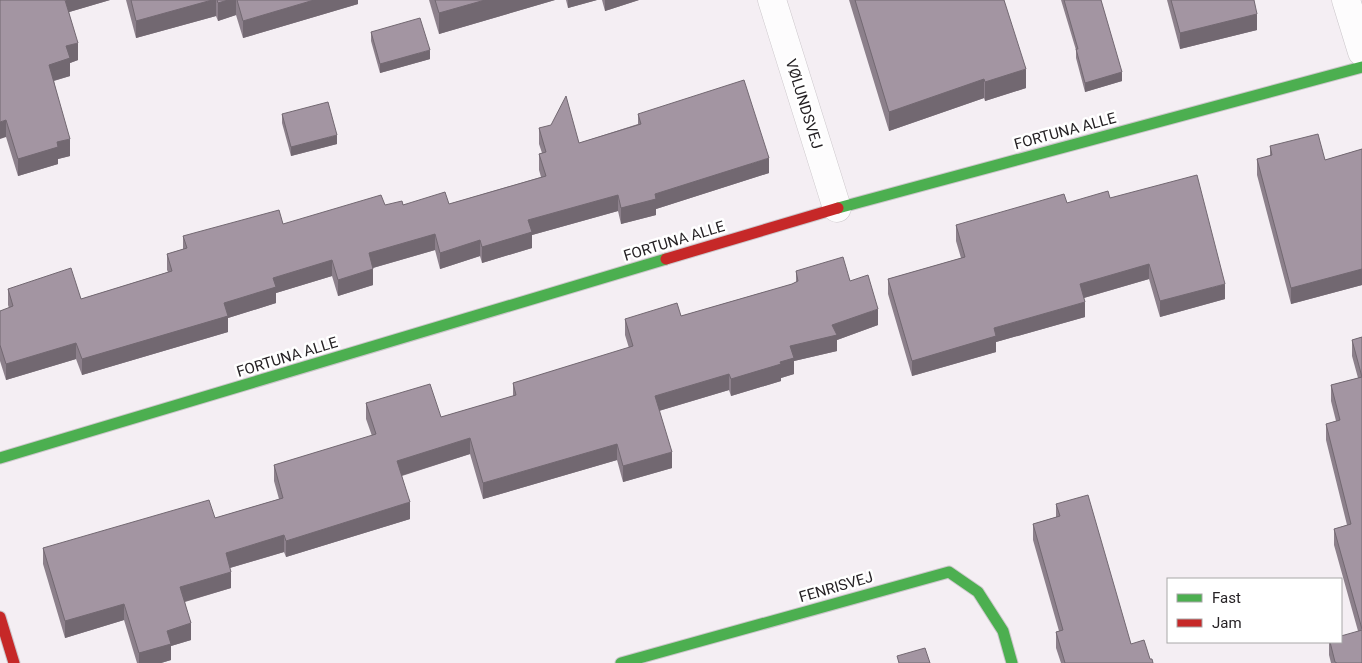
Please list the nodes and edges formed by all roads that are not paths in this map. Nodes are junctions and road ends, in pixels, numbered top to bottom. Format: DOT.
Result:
graph roads {
  1 [pos="772,0"];
  2 [pos="1346,0"];
  3 [pos="1362,52"];
  4 [pos="1362,67"];
  5 [pos="836,208"];
  6 [pos="0,458"];
  7 [pos="0,617"];
  8 [pos="14,663"];
  9 [pos="621,663"];
  10 [pos="1012,663"];
  1 -- 5 [label="street, VØLUNDSVEJ"];
  2 -- 3 [label="street"];
  4 -- 5 [label="street, FORTUNA ALLE"];
  5 -- 6 [label="street, FORTUNA ALLE"];
  7 -- 8 [label="street"];
  9 -- 10 [label="street, FENRISVEJ"];
}
